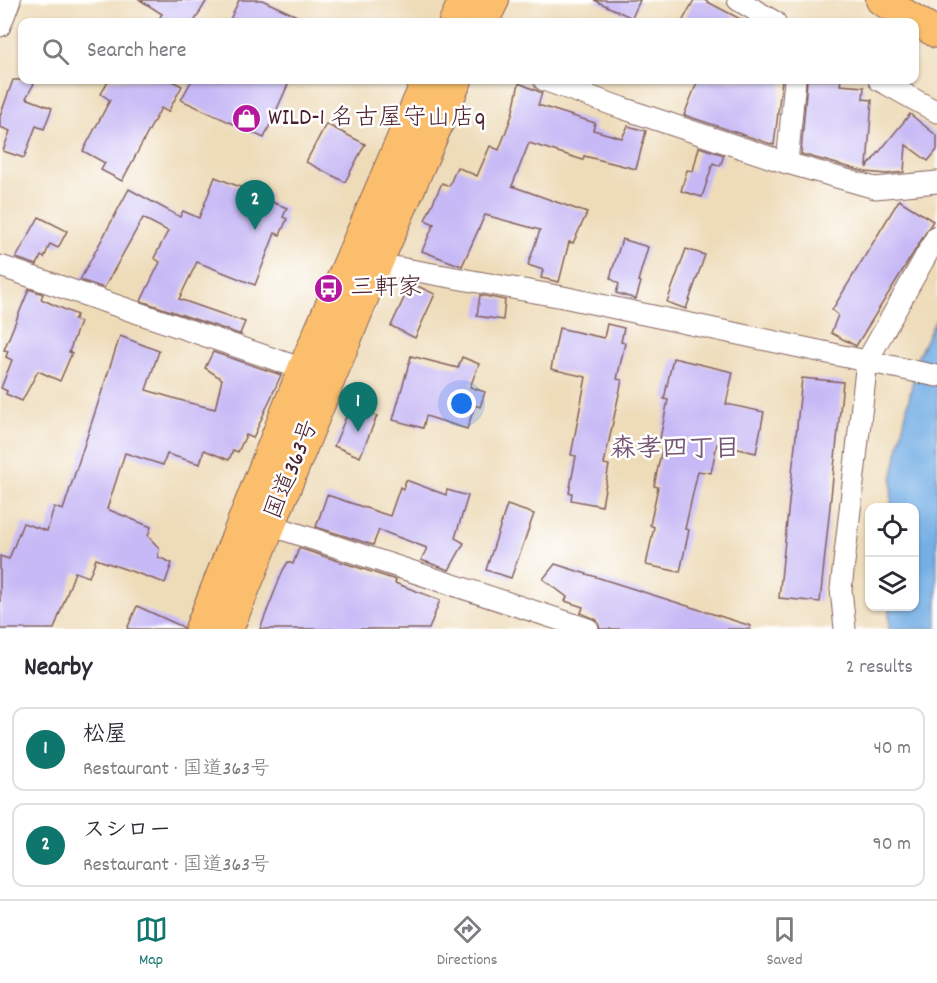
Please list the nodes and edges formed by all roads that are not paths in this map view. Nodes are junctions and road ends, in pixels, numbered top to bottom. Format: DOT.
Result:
graph roads {
  1 [pos="10,0"];
  2 [pos="464,0"];
  3 [pos="494,0"];
  4 [pos="738,0"];
  5 [pos="881,0"];
  6 [pos="456,18"];
  7 [pos="485,18"];
  8 [pos="768,18"];
  9 [pos="912,18"];
  10 [pos="919,22"];
  11 [pos="0,26"];
  12 [pos="937,33"];
  13 [pos="425,84"];
  14 [pos="455,84"];
  15 [pos="555,84"];
  16 [pos="795,84"];
  17 [pos="886,84"];
  18 [pos="937,112"];
  19 [pos="788,163"];
  20 [pos="937,182"];
  21 [pos="937,236"];
  22 [pos="377,264"];
  23 [pos="0,266"];
  24 [pos="872,362"];
  25 [pos="303,369"];
  26 [pos="937,376"];
  27 [pos="270,525"];
  28 [pos="200,629"];
  29 [pos="228,629"];
  30 [pos="588,629"];
  31 [pos="845,629"];
  1 -- 11 [label="street"];
  2 -- 6 [label="highway"];
  3 -- 7 [label="highway"];
  4 -- 8 [label="street"];
  5 -- 9 [label="highway"];
  10 -- 12 [label="highway"];
  13 -- 25 [label="highway, 国道363号"];
  14 -- 22 [label="highway, 国道363号"];
  15 -- 19 [label="street"];
  16 -- 19 [label="street"];
  17 -- 18 [label="street"];
  19 -- 20 [label="street"];
  21 -- 24 [label="street"];
  22 -- 24 [label="street"];
  22 -- 27 [label="highway, 国道363号"];
  23 -- 25 [label="street"];
  24 -- 26 [label="street"];
  24 -- 31 [label="street"];
  25 -- 28 [label="highway, 国道363号"];
  27 -- 29 [label="highway, 国道363号"];
  27 -- 30 [label="street"];
}
